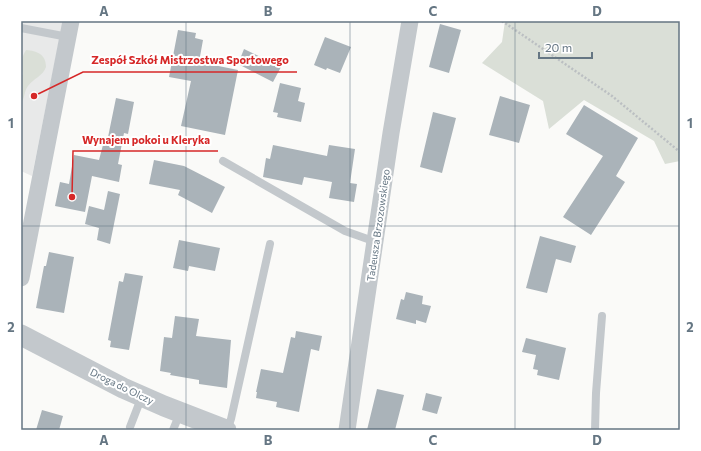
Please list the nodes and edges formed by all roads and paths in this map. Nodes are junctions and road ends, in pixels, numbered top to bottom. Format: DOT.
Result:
graph roads {
  1 [pos="410,21"];
  2 [pos="502,21"];
  3 [pos="21,28"];
  4 [pos="69,29"];
  5 [pos="680,152"];
  6 [pos="223,161"];
  7 [pos="376,242"];
  8 [pos="270,244"];
  9 [pos="21,278"];
  10 [pos="602,316"];
  11 [pos="21,335"];
  12 [pos="142,396"];
  13 [pos="177,421"];
  14 [pos="130,427"];
  15 [pos="227,430"];
  16 [pos="347,430"];
  17 [pos="595,430"];
  1 -- 7 [label="street, Tadeusza Brzozowskiego"];
  2 -- 5 [label="path"];
  3 -- 4 [label="lane"];
  4 -- 9 [label="street"];
  6 -- 7 [label="lane"];
  7 -- 16 [label="street, Tadeusza Brzozowskiego"];
  8 -- 15 [label="lane"];
  10 -- 17 [label="lane"];
  11 -- 12 [label="street, Droga do Olczy"];
  12 -- 13 [label="street, Droga do Olczy"];
  12 -- 14 [label="lane"];
  13 -- 15 [label="street, Droga do Olczy"];
}
